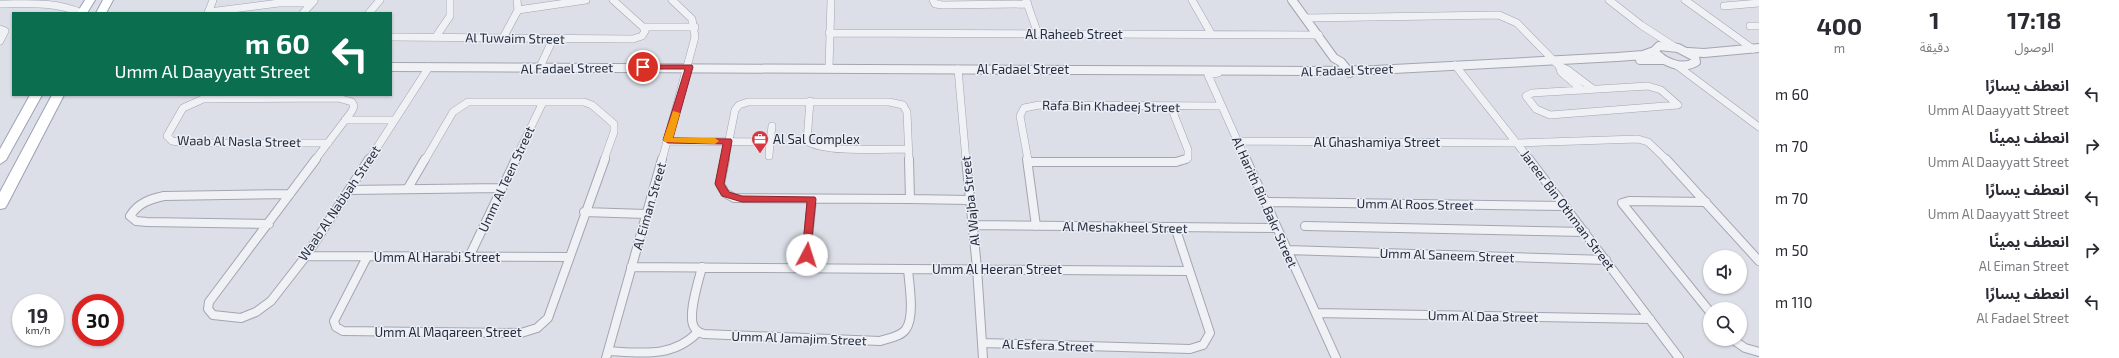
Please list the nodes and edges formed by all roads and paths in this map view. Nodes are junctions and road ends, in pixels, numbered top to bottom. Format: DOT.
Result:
graph roads {
  1 [pos="68,0"];
  2 [pos="90,0"];
  3 [pos="108,0"];
  4 [pos="213,0"];
  5 [pos="380,0"];
  6 [pos="450,0"];
  7 [pos="517,0"];
  8 [pos="586,0"];
  9 [pos="613,0"];
  10 [pos="672,0"];
  11 [pos="831,0"];
  12 [pos="931,0"];
  13 [pos="1192,0"];
  14 [pos="1292,0"];
  15 [pos="1609,0"];
  16 [pos="1685,0"];
  17 [pos="279,1"];
  18 [pos="313,1"];
  19 [pos="1027,2"];
  20 [pos="1759,3"];
  21 [pos="0,4"];
  22 [pos="47,4"];
  23 [pos="1724,6"];
  24 [pos="518,10"];
  25 [pos="238,11"];
  26 [pos="80,12"];
  27 [pos="83,12"];
  28 [pos="102,12"];
  29 [pos="208,12"];
  30 [pos="304,12"];
  31 [pos="370,12"];
  32 [pos="1306,18"];
  33 [pos="1641,25"];
  34 [pos="1750,26"];
  35 [pos="1759,26"];
  36 [pos="643,27"];
  37 [pos="695,27"];
  38 [pos="1,29"];
  39 [pos="829,33"];
  40 [pos="1038,34"];
  41 [pos="1212,35"];
  42 [pos="1319,35"];
  43 [pos="392,37"];
  44 [pos="435,38"];
  45 [pos="502,38"];
  46 [pos="553,39"];
  47 [pos="0,42"];
  48 [pos="1677,48"];
  49 [pos="1654,50"];
  50 [pos="1757,50"];
  51 [pos="1688,52"];
  52 [pos="1664,60"];
  53 [pos="1607,61"];
  54 [pos="1557,63"];
  55 [pos="1694,63"];
  56 [pos="1674,64"];
  57 [pos="392,67"];
  58 [pos="429,67"];
  59 [pos="829,68"];
  60 [pos="1457,68"];
  61 [pos="538,69"];
  62 [pos="689,69"];
  63 [pos="958,71"];
  64 [pos="1239,71"];
  65 [pos="794,73"];
  66 [pos="1345,73"];
  67 [pos="1208,75"];
  68 [pos="1592,89"];
  69 [pos="1582,90"];
  70 [pos="1716,93"];
  71 [pos="35,96"];
  72 [pos="57,96"];
  73 [pos="810,101"];
  74 [pos="543,102"];
  75 [pos="1222,106"];
  76 [pos="1171,107"];
  77 [pos="345,120"];
  78 [pos="394,120"];
  79 [pos="772,126"];
  80 [pos="1759,127"];
  81 [pos="668,140"];
  82 [pos="728,141"];
  83 [pos="1238,141"];
  84 [pos="770,142"];
  85 [pos="328,143"];
  86 [pos="1517,143"];
  87 [pos="908,149"];
  88 [pos="769,156"];
  89 [pos="0,160"];
  90 [pos="1028,162"];
  91 [pos="408,188"];
  92 [pos="502,188"];
  93 [pos="349,190"];
  94 [pos="290,194"];
  95 [pos="812,199"];
  96 [pos="910,200"];
  97 [pos="969,200"];
  98 [pos="1265,202"];
  99 [pos="1706,202"];
  100 [pos="0,205"];
  101 [pos="1565,206"];
  102 [pos="584,212"];
  103 [pos="646,214"];
  104 [pos="269,224"];
  105 [pos="972,225"];
  106 [pos="1036,226"];
  107 [pos="1305,226"];
  108 [pos="1174,227"];
  109 [pos="1277,228"];
  110 [pos="1585,232"];
  111 [pos="1287,250"];
  112 [pos="306,256"];
  113 [pos="367,257"];
  114 [pos="469,257"];
  115 [pos="568,257"];
  116 [pos="1606,260"];
  117 [pos="1759,261"];
  118 [pos="702,266"];
  119 [pos="631,267"];
  120 [pos="977,268"];
  121 [pos="805,269"];
  122 [pos="908,269"];
  123 [pos="1189,271"];
  124 [pos="1703,304"];
  125 [pos="1316,313"];
  126 [pos="232,318"];
  127 [pos="1650,319"];
  128 [pos="698,332"];
  129 [pos="982,344"];
  130 [pos="1741,346"];
  131 [pos="1759,352"];
  132 [pos="607,354"];
  133 [pos="983,358"];
  134 [pos="1336,358"];
  135 [pos="1679,358"];
  1 -- 22 [label="street"];
  2 -- 27 [label="main road"];
  3 -- 28 [label="main road"];
  4 -- 29 [label="street"];
  5 -- 31 [label="street"];
  6 -- 44 [label="street"];
  7 -- 24 [label="street"];
  8 -- 24 [label="street"];
  9 -- 36 [label="street"];
  10 -- 37 [label="street"];
  11 -- 39 [label="street"];
  12 -- 19 [label="street"];
  13 -- 41 [label="street"];
  14 -- 32 [label="street"];
  15 -- 33 [label="street"];
  16 -- 50 [label="street"];
  17 -- 18 [label="street"];
  17 -- 25 [label="street"];
  18 -- 30 [label="street"];
  19 -- 40 [label="street"];
  20 -- 23 [label="street"];
  21 -- 22 [label="street"];
  22 -- 26 [label="street"];
  24 -- 45 [label="street"];
  25 -- 29 [label="street"];
  32 -- 42 [label="street"];
  32 -- 54 [label="street"];
  33 -- 48 [label="street"];
  33 -- 49 [label="street"];
  34 -- 35 [label="street"];
  36 -- 37 [label="street"];
  36 -- 46 [label="street, Al Tuwaim Street"];
  37 -- 62 [label="street, Al Eiman Street"];
  38 -- 47 [label="street"];
  39 -- 40 [label="street, Al Raheeb Street"];
  39 -- 59 [label="street"];
  40 -- 41 [label="street, Al Raheeb Street"];
  41 -- 42 [label="street, Al Raheeb Street"];
  42 -- 66 [label="street"];
  43 -- 44 [label="street, Al Tuwaim Street"];
  44 -- 45 [label="street, Al Tuwaim Street"];
  45 -- 46 [label="street, Al Tuwaim Street"];
  46 -- 61 [label="street"];
  48 -- 49 [label="street"];
  48 -- 51 [label="street"];
  49 -- 52 [label="street"];
  49 -- 53 [label="street"];
  50 -- 51 [label="street"];
  50 -- 55 [label="street"];
  51 -- 55 [label="street"];
  52 -- 53 [label="street"];
  52 -- 56 [label="street"];
  53 -- 54 [label="street"];
  54 -- 60 [label="street"];
  54 -- 68 [label="street"];
  54 -- 69 [label="street"];
  55 -- 56 [label="street"];
  55 -- 70 [label="street"];
  56 -- 70 [label="street"];
  57 -- 58 [label="street, Al Fadael Street"];
  58 -- 61 [label="street, Al Fadael Street"];
  58 -- 78 [label="street, Waab Al Nabbah Street"];
  59 -- 62 [label="street, Al Fadael Street"];
  59 -- 63 [label="street, Al Fadael Street"];
  59 -- 65 [label="street"];
  60 -- 66 [label="street"];
  60 -- 86 [label="street, Jareer Bin Othman Street"];
  61 -- 62 [label="street, Al Fadael Street"];
  61 -- 62 [label="street"];
  62 -- 65 [label="street"];
  62 -- 81 [label="street, Al Eiman Street"];
  63 -- 64 [label="street, Al Fadael Street"];
  63 -- 65 [label="street"];
  63 -- 67 [label="street"];
  63 -- 97 [label="street, Al Wajba Street"];
  64 -- 66 [label="street, Al Fadael Street"];
  64 -- 67 [label="street"];
  66 -- 67 [label="street"];
  67 -- 75 [label="street, Al Harith Bin Bakr Street"];
  68 -- 69 [label="street"];
  68 -- 69 [label="street"];
  70 -- 80 [label="street"];
  71 -- 89 [label="main road"];
  72 -- 100 [label="main road"];
  73 -- 82 [label="street"];
  73 -- 87 [label="street"];
  73 -- 87 [label="street"];
  74 -- 91 [label="street, Umm Al Maqareen Street"];
  74 -- 92 [label="street, Umm Al Teen Street"];
  74 -- 102 [label="street, Umm Al Maqareen Street"];
  75 -- 76 [label="street, Rafa Bin Khadeej Street"];
  75 -- 83 [label="street, Al Harith Bin Bakr Street"];
  76 -- 90 [label="street, Rafa Bin Khadeej Street"];
  76 -- 90 [label="street"];
  77 -- 78 [label="street"];
  77 -- 85 [label="street, Waab Al Nasla Street"];
  77 -- 85 [label="street, Waab Al Nasla Street"];
  78 -- 93 [label="street, Waab Al Nabbah Street"];
  79 -- 84 [label="street"];
  81 -- 82 [label="street"];
  81 -- 103 [label="street, Al Eiman Street"];
  82 -- 84 [label="street"];
  82 -- 95 [label="street"];
  83 -- 86 [label="street, Al Ghashamiya Street"];
  83 -- 98 [label="street, Al Harith Bin Bakr Street"];
  84 -- 88 [label="street"];
  85 -- 94 [label="street, Waab Al Nasla Street"];
  86 -- 99 [label="street, Al Ghashamiya Street"];
  86 -- 101 [label="street, Jareer Bin Othman Street"];
  87 -- 96 [label="street"];
  90 -- 106 [label="street, Rafa Bin Khadeej Street"];
  91 -- 92 [label="street"];
  91 -- 93 [label="street"];
  92 -- 114 [label="street, Umm Al Teen Street"];
  93 -- 112 [label="street, Waab Al Nabbah Street"];
  94 -- 104 [label="street, Waab Al Nasla Street"];
  94 -- 104 [label="street"];
  95 -- 96 [label="street"];
  95 -- 121 [label="street"];
  96 -- 97 [label="street"];
  97 -- 105 [label="street, Al Wajba Street"];
  98 -- 101 [label="street, Umm Al Roos Street"];
  98 -- 109 [label="street, Al Harith Bin Bakr Street"];
  99 -- 117 [label="street, Al Ghashamiya Street"];
  99 -- 124 [label="street"];
  101 -- 110 [label="street, Jareer Bin Othman Street"];
  102 -- 103 [label="street"];
  102 -- 115 [label="street, Umm Al Maqareen Street"];
  103 -- 119 [label="street, Al Eiman Street"];
  104 -- 126 [label="street, Waab Al Nasla Street"];
  105 -- 106 [label="street, Al Meshakheel Street"];
  105 -- 120 [label="street, Al Wajba Street"];
  106 -- 108 [label="street, Al Meshakheel Street"];
  107 -- 110 [label="street"];
  108 -- 109 [label="street, Al Meshakheel Street"];
  108 -- 123 [label="street, Al Esfera Street"];
  109 -- 111 [label="street, Al Harith Bin Bakr Street"];
  110 -- 116 [label="street, Jareer Bin Othman Street"];
  111 -- 116 [label="street, Umm Al Saneem Street"];
  111 -- 125 [label="street, Al Harith Bin Bakr Street"];
  112 -- 113 [label="street, Umm Al Harabi Street"];
  112 -- 126 [label="street, Waab Al Nabbah Street"];
  113 -- 114 [label="street, Umm Al Harabi Street"];
  113 -- 115 [label="street, Umm Al Maqareen Street"];
  114 -- 115 [label="street, Umm Al Harabi Street"];
  116 -- 127 [label="street, Jareer Bin Othman Street"];
  118 -- 119 [label="street, Umm Al Heeran Street"];
  118 -- 121 [label="street, Umm Al Heeran Street"];
  118 -- 128 [label="street"];
  119 -- 132 [label="street, Al Eiman Street"];
  120 -- 122 [label="street, Umm Al Heeran Street"];
  120 -- 123 [label="street, Umm Al Heeran Street"];
  120 -- 129 [label="street, Al Wajba Street"];
  121 -- 122 [label="street, Umm Al Heeran Street"];
  122 -- 128 [label="street, Umm Al Jamajim Street"];
  123 -- 129 [label="street, Al Esfera Street"];
  125 -- 127 [label="street, Umm Al Daa Street"];
  125 -- 134 [label="street, Al Harith Bin Bakr Street"];
  127 -- 135 [label="street, Jareer Bin Othman Street"];
  128 -- 132 [label="street, Al Eiman Street"];
  129 -- 133 [label="street, Al Wajba Street"];
  130 -- 131 [label="street"];
}
